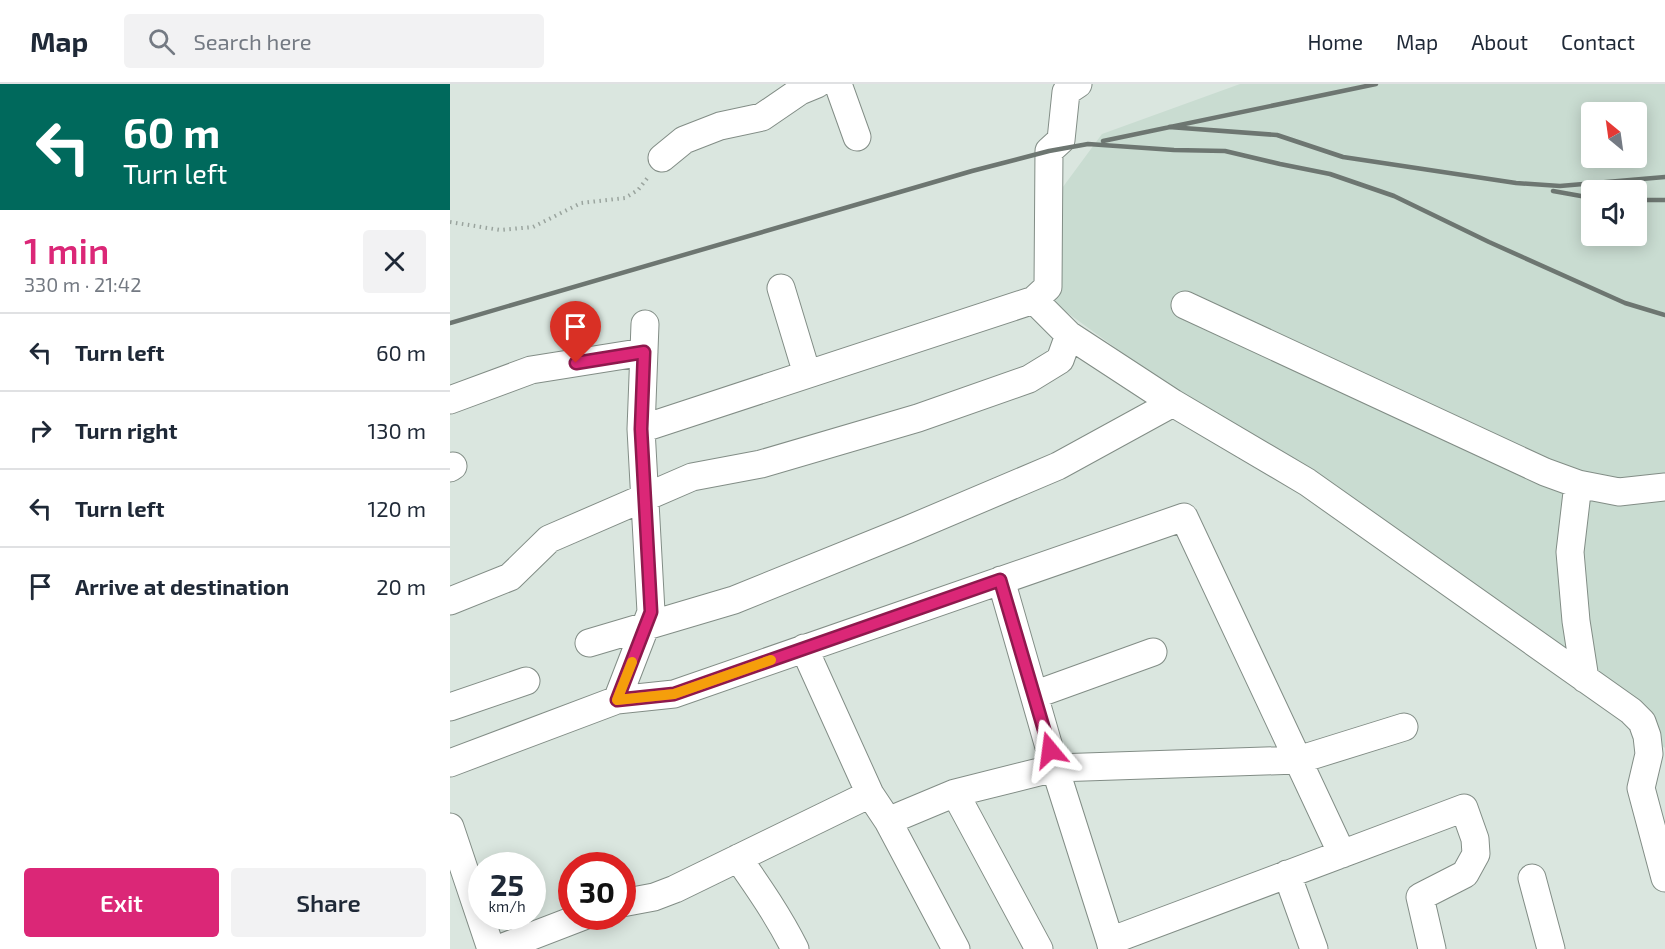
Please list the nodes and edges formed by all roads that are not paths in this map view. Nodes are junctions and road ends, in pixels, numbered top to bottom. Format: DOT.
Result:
graph roads {
  1 [pos="817,84"];
  2 [pos="838,84"];
  3 [pos="1078,84"];
  4 [pos="857,137"];
  5 [pos="662,158"];
  6 [pos="781,288"];
  7 [pos="1034,300"];
  8 [pos="1185,305"];
  9 [pos="645,324"];
  10 [pos="1069,335"];
  11 [pos="644,352"];
  12 [pos="807,374"];
  13 [pos="450,400"];
  14 [pos="1173,403"];
  15 [pos="641,429"];
  16 [pos="1578,484"];
  17 [pos="1665,488"];
  18 [pos="645,497"];
  19 [pos="1000,580"];
  20 [pos="450,602"];
  21 [pos="646,626"];
  22 [pos="589,643"];
  23 [pos="804,648"];
  24 [pos="1153,652"];
  25 [pos="1585,679"];
  26 [pos="526,681"];
  27 [pos="1034,695"];
  28 [pos="617,700"];
  29 [pos="450,707"];
  30 [pos="1404,727"];
  31 [pos="1298,760"];
  32 [pos="450,763"];
  33 [pos="1055,768"];
  34 [pos="1641,788"];
  35 [pos="955,793"];
  36 [pos="870,794"];
  37 [pos="1665,810"];
  38 [pos="888,821"];
  39 [pos="450,827"];
  40 [pos="1342,854"];
  41 [pos="738,858"];
  42 [pos="1287,874"];
  43 [pos="1532,878"];
  44 [pos="1665,878"];
  45 [pos="636,901"];
  46 [pos="558,926"];
  47 [pos="1111,945"];
  48 [pos="491,949"];
  49 [pos="498,949"];
  50 [pos="795,949"];
  51 [pos="956,949"];
  52 [pos="1039,949"];
  53 [pos="1314,949"];
  54 [pos="1432,949"];
  55 [pos="1551,949"];
  1 -- 5 [label="street"];
  2 -- 4 [label="street"];
  3 -- 7 [label="street"];
  6 -- 12 [label="street"];
  7 -- 10 [label="street"];
  7 -- 12 [label="street"];
  8 -- 16 [label="street"];
  9 -- 11 [label="street"];
  10 -- 14 [label="street"];
  10 -- 18 [label="street"];
  11 -- 13 [label="street"];
  11 -- 15 [label="street"];
  12 -- 15 [label="street"];
  14 -- 21 [label="street"];
  14 -- 25 [label="street"];
  15 -- 18 [label="street"];
  16 -- 17 [label="street"];
  16 -- 25 [label="street"];
  18 -- 20 [label="street"];
  18 -- 21 [label="street"];
  19 -- 23 [label="street"];
  19 -- 27 [label="street"];
  19 -- 31 [label="street"];
  21 -- 22 [label="street"];
  21 -- 28 [label="street"];
  23 -- 28 [label="street"];
  23 -- 36 [label="street"];
  24 -- 27 [label="street"];
  25 -- 34 [label="street"];
  26 -- 29 [label="street"];
  27 -- 33 [label="street"];
  28 -- 32 [label="street"];
  30 -- 31 [label="street"];
  31 -- 33 [label="street"];
  31 -- 40 [label="street"];
  33 -- 35 [label="street"];
  33 -- 47 [label="street"];
  34 -- 37 [label="street"];
  34 -- 44 [label="street"];
  35 -- 38 [label="street"];
  35 -- 52 [label="street"];
  36 -- 38 [label="street"];
  36 -- 41 [label="street"];
  38 -- 51 [label="street"];
  39 -- 48 [label="street"];
  40 -- 42 [label="street"];
  40 -- 54 [label="street"];
  41 -- 45 [label="street"];
  41 -- 50 [label="street"];
  42 -- 47 [label="street"];
  42 -- 53 [label="street"];
  43 -- 55 [label="street"];
  46 -- 49 [label="street"];
}
